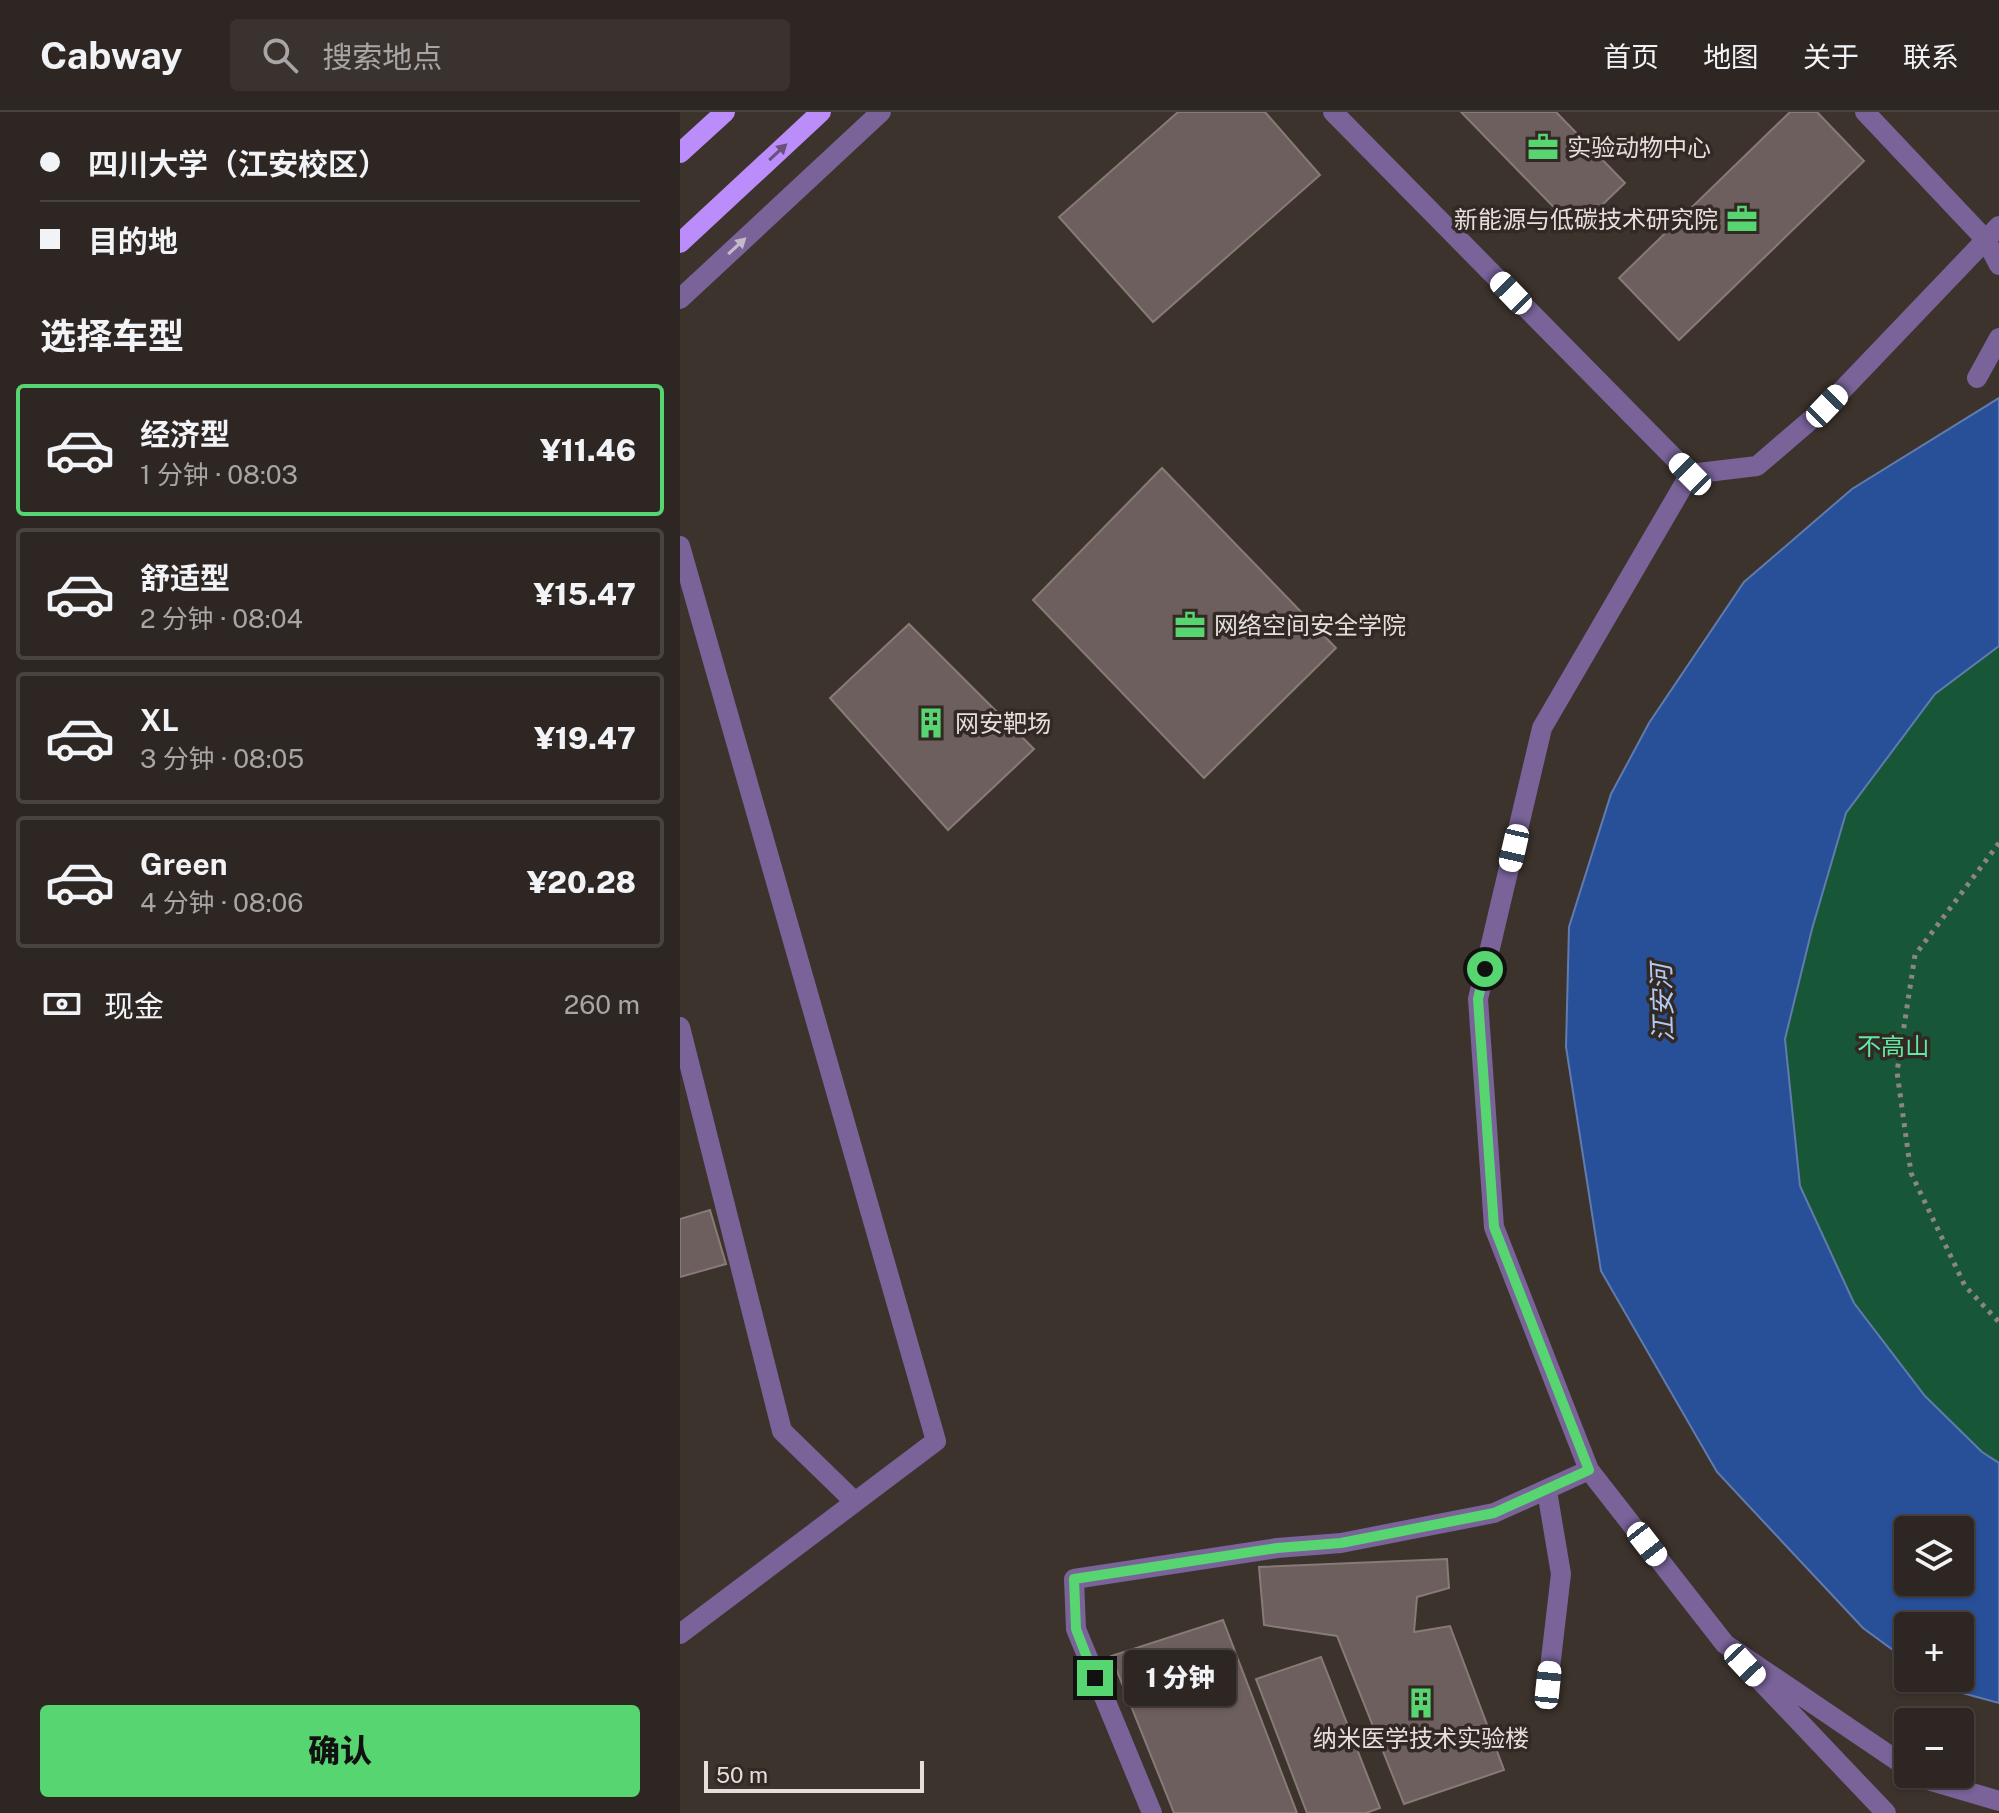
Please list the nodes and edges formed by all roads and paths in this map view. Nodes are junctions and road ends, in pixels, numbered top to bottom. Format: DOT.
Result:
graph roads {
  1 [pos="725,112"];
  2 [pos="821,112"];
  3 [pos="881,112"];
  4 [pos="1333,112"];
  5 [pos="1865,112"];
  6 [pos="680,153"];
  7 [pos="1992,233"];
  8 [pos="680,243"];
  9 [pos="1999,265"];
  10 [pos="680,299"];
  11 [pos="1999,338"];
  12 [pos="1977,378"];
  13 [pos="1690,474"];
  14 [pos="680,546"];
  15 [pos="1999,843"];
  16 [pos="680,1027"];
  17 [pos="1999,1322"];
  18 [pos="1589,1470"];
  19 [pos="1547,1491"];
  20 [pos="855,1502"];
  21 [pos="680,1634"];
  22 [pos="1725,1644"];
  23 [pos="1548,1685"];
  24 [pos="1894,1759"];
  25 [pos="1955,1788"];
  26 [pos="1999,1801"];
  27 [pos="1152,1813"];
  28 [pos="1886,1813"];
  1 -- 6 [label="main road"];
  8 -- 2 [label="main road, one-way"];
  10 -- 3 [label="street, one-way"];
  4 -- 13 [label="street"];
  5 -- 7 [label="street"];
  7 -- 9 [label="street"];
  7 -- 13 [label="street"];
  11 -- 12 [label="street"];
  13 -- 18 [label="street"];
  14 -- 20 [label="street"];
  15 -- 17 [label="path"];
  16 -- 20 [label="street"];
  18 -- 19 [label="street"];
  18 -- 22 [label="street"];
  19 -- 23 [label="street"];
  19 -- 27 [label="street"];
  20 -- 21 [label="street"];
  22 -- 24 [label="street"];
  22 -- 28 [label="street"];
  25 -- 26 [label="street"];
}
